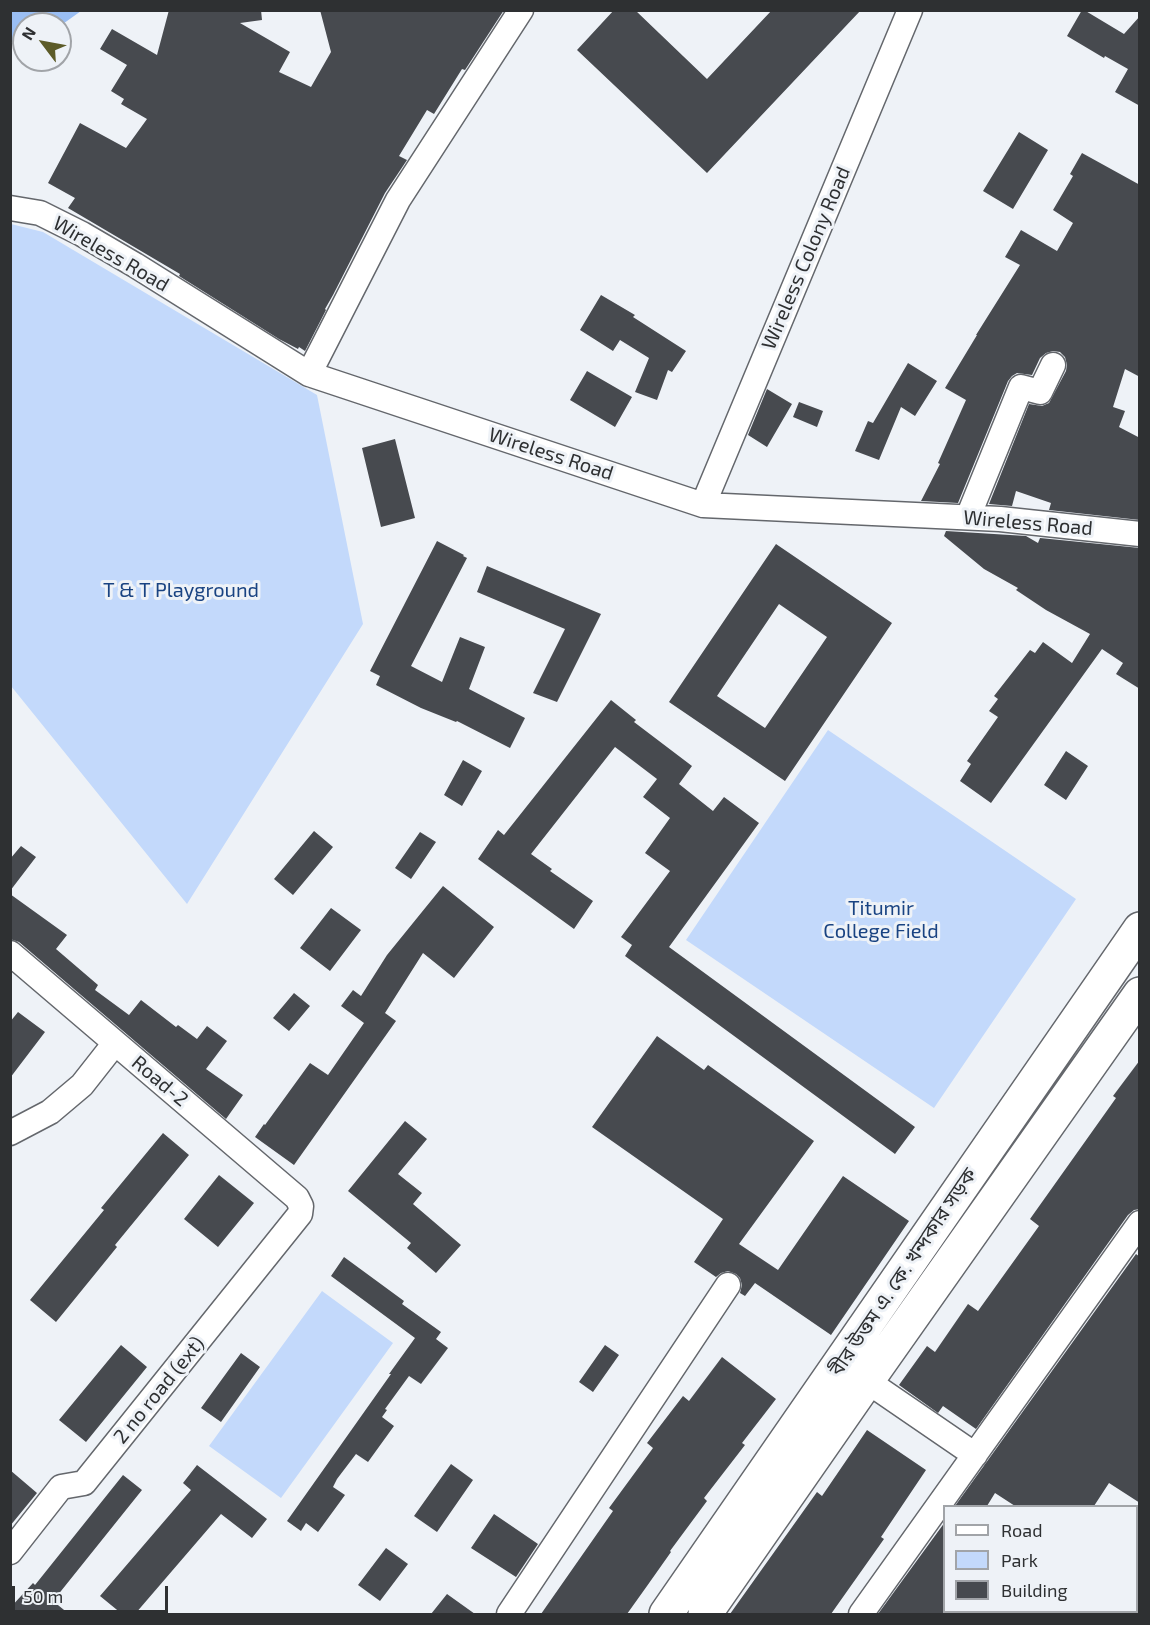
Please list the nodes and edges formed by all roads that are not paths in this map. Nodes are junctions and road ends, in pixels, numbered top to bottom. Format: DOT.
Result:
graph roads {
  1 [pos="521,10"];
  2 [pos="909,10"];
  3 [pos="10,208"];
  4 [pos="1053,365"];
  5 [pos="309,374"];
  6 [pos="703,505"];
  7 [pos="968,517"];
  8 [pos="1140,534"];
  9 [pos="1140,929"];
  10 [pos="10,953"];
  11 [pos="1140,994"];
  12 [pos="115,1043"];
  13 [pos="10,1133"];
  14 [pos="300,1214"];
  15 [pos="1140,1223"];
  16 [pos="728,1285"];
  17 [pos="867,1381"];
  18 [pos="975,1455"];
  19 [pos="10,1552"];
  20 [pos="509,1614"];
  21 [pos="666,1614"];
  22 [pos="705,1614"];
  23 [pos="861,1614"];
  1 -- 5 [label="street"];
  2 -- 6 [label="street, Wireless Colony Road"];
  3 -- 5 [label="street, Wireless Road"];
  4 -- 7 [label="street"];
  5 -- 6 [label="street, Wireless Road"];
  6 -- 7 [label="street, Wireless Road"];
  7 -- 8 [label="street, Wireless Road"];
  9 -- 21 [label="main road, বীর উত্তম এ. কে. খন্দকার সড়ক"];
  10 -- 12 [label="street, Road-2"];
  11 -- 17 [label="main road, বীর উত্তম এ. কে. খন্দকার সড়ক"];
  12 -- 13 [label="street"];
  12 -- 14 [label="street, Road-2"];
  14 -- 19 [label="street, 2 no road (ext)"];
  15 -- 18 [label="street"];
  16 -- 20 [label="street"];
  17 -- 18 [label="street"];
  17 -- 22 [label="main road, বীর উত্তম এ. কে. খন্দকার সড়ক"];
  18 -- 23 [label="street"];
}
